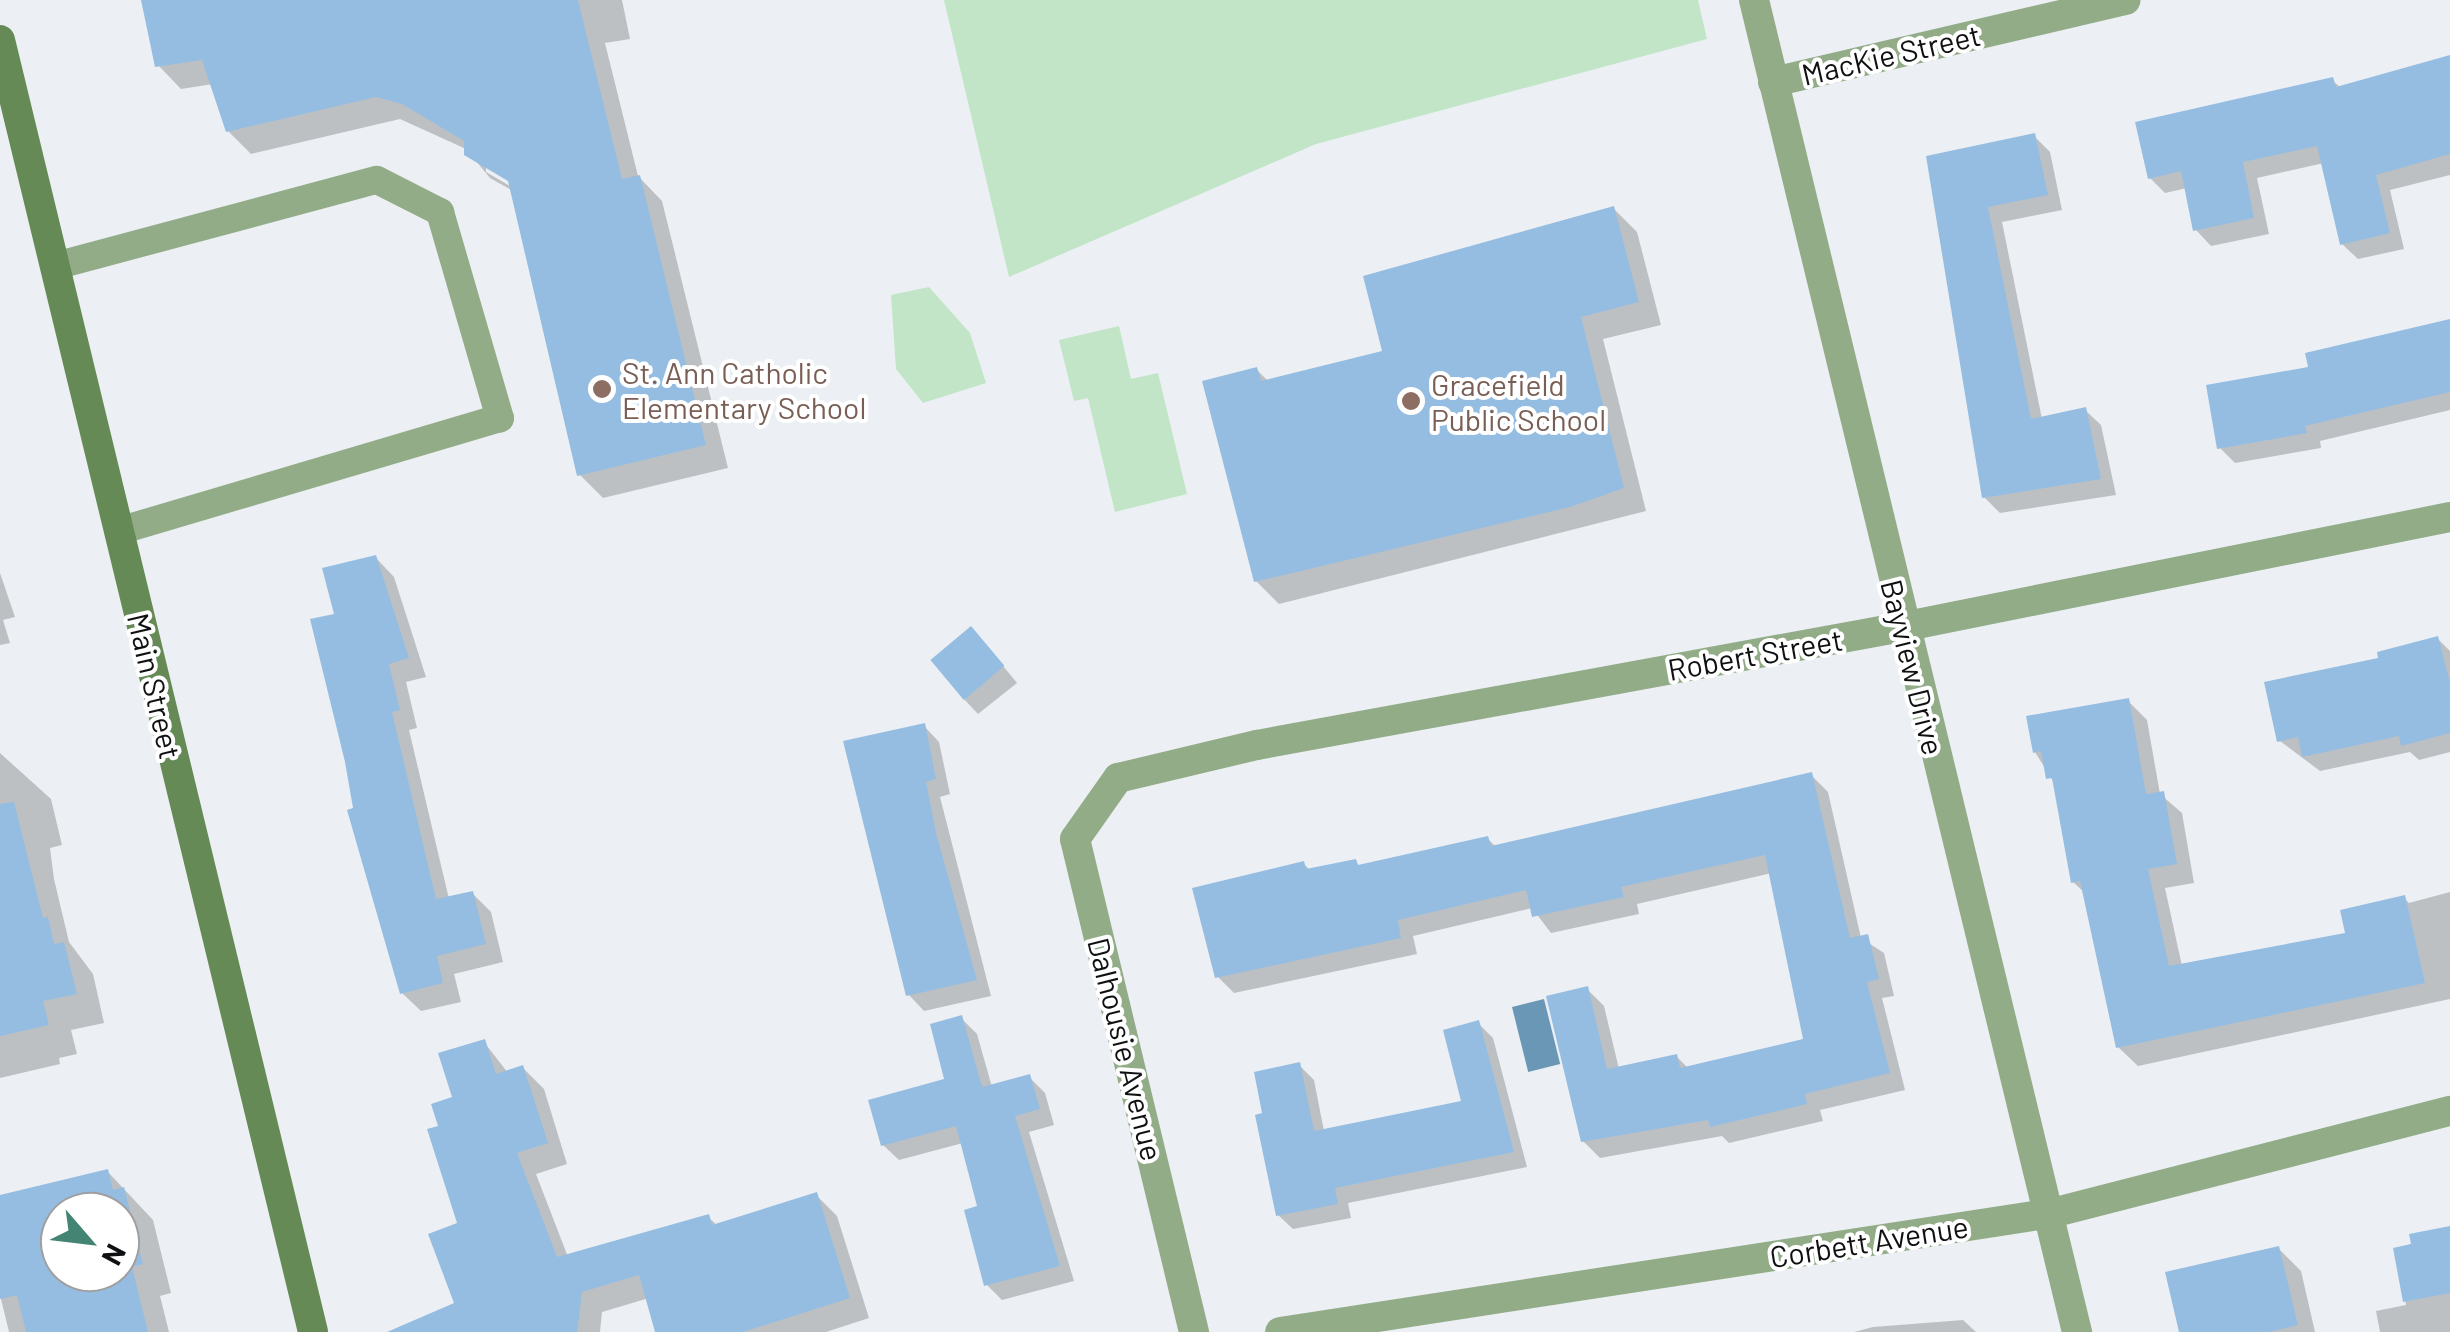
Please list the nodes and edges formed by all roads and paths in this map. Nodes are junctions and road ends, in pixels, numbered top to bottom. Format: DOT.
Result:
graph roads {
  1 [pos="1754,0"];
  2 [pos="2126,0"];
  3 [pos="2,58"];
  4 [pos="1773,82"];
  5 [pos="55,266"];
  6 [pos="2450,517"];
  7 [pos="118,530"];
  8 [pos="1902,627"];
  9 [pos="1118,778"];
  10 [pos="2450,1110"];
  11 [pos="2052,1213"];
  12 [pos="312,1332"];
  13 [pos="1194,1332"];
  14 [pos="1280,1332"];
  15 [pos="2077,1332"];
  1 -- 4 [label="street, Bayview Drive"];
  2 -- 4 [label="street, MacKie Street"];
  3 -- 5 [label="main road, Main Street"];
  4 -- 8 [label="street, Bayview Drive"];
  5 -- 7 [label="main road, Main Street"];
  5 -- 7 [label="lane"];
  6 -- 8 [label="street, Robert Street"];
  7 -- 12 [label="main road, Main Street"];
  8 -- 9 [label="street, Robert Street"];
  8 -- 11 [label="street, Bayview Drive"];
  9 -- 13 [label="street, Dalhousie Avenue"];
  10 -- 11 [label="street, Corbett Avenue"];
  11 -- 14 [label="street, Corbett Avenue"];
  11 -- 15 [label="street, Bayview Drive"];
}
